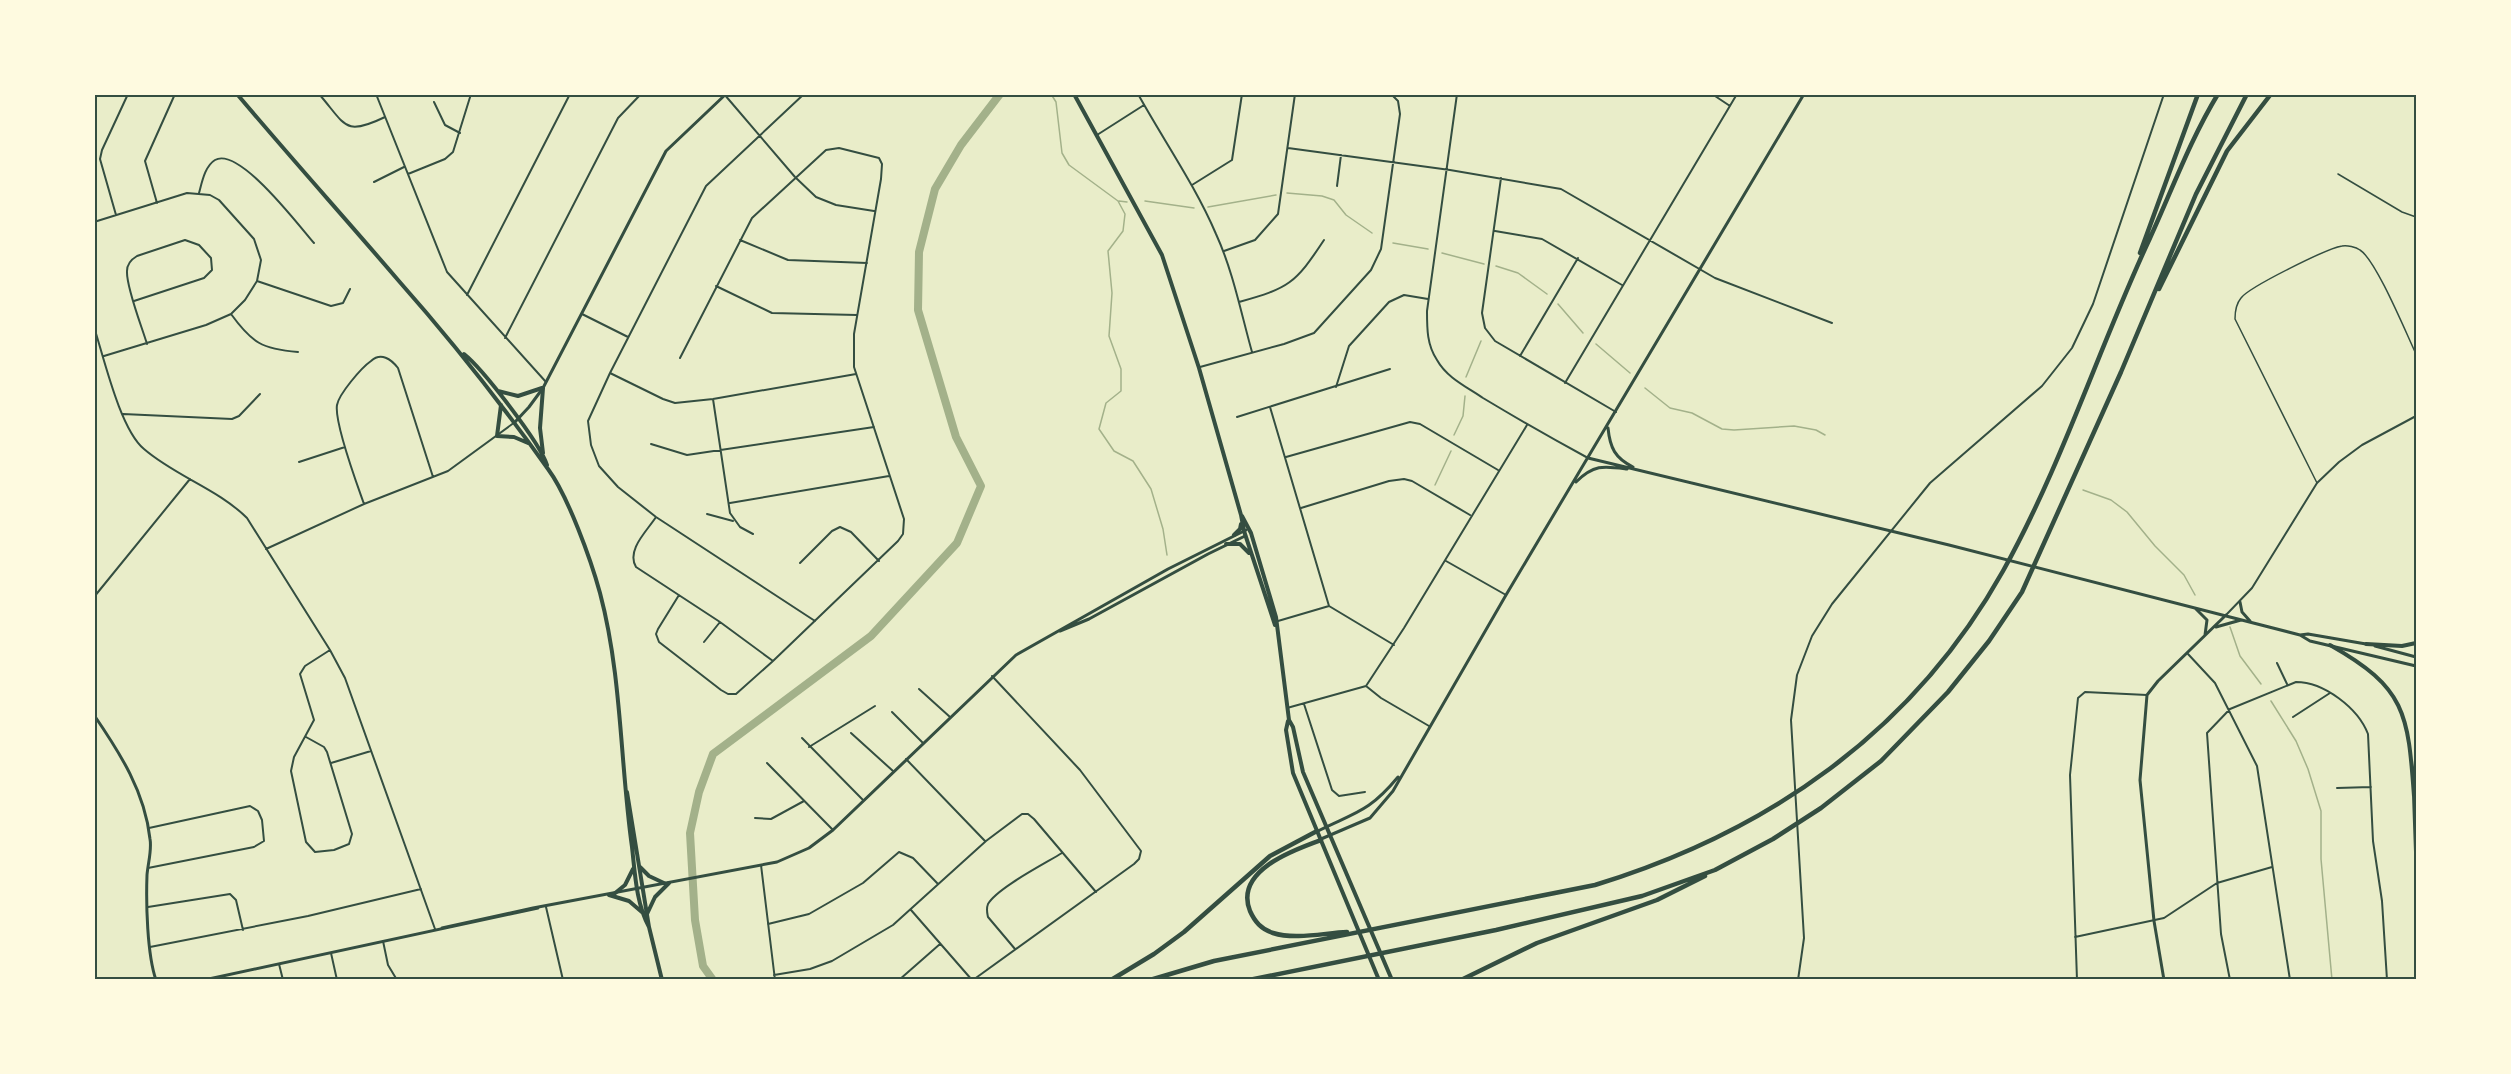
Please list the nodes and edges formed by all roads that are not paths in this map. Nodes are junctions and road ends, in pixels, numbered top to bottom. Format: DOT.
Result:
graph roads {
  1 [pos="128,94"];
  2 [pos="175,94"];
  3 [pos="237,94"];
  4 [pos="319,94"];
  5 [pos="376,94"];
  6 [pos="471,94"];
  7 [pos="570,94"];
  8 [pos="641,94"];
  9 [pos="804,94"];
  10 [pos="1074,94"];
  11 [pos="1138,94"];
  12 [pos="1242,94"];
  13 [pos="1295,94"];
  14 [pos="1391,94"];
  15 [pos="1457,94"];
  16 [pos="1712,94"];
  17 [pos="1737,94"];
  18 [pos="1804,94"];
  19 [pos="2164,94"];
  20 [pos="2198,94"];
  21 [pos="2218,94"];
  22 [pos="2247,94"];
  23 [pos="2271,94"];
  24 [pos="725,95"];
  25 [pos="434,102"];
  26 [pos="1144,105"];
  27 [pos="1730,106"];
  28 [pos="386,117"];
  29 [pos="460,133"];
  30 [pos="759,134"];
  31 [pos="1097,135"];
  32 [pos="1288,148"];
  33 [pos="1341,155"];
  34 [pos="1392,162"];
  35 [pos="404,167"];
  36 [pos="1447,169"];
  37 [pos="408,174"];
  38 [pos="2338,174"];
  39 [pos="795,177"];
  40 [pos="1501,178"];
  41 [pos="374,182"];
  42 [pos="1191,185"];
  43 [pos="1337,186"];
  44 [pos="199,193"];
  45 [pos="157,203"];
  46 [pos="875,211"];
  47 [pos="116,215"];
  48 [pos="2416,217"];
  49 [pos="94,222"];
  50 [pos="1494,231"];
  51 [pos="740,240"];
  52 [pos="1324,240"];
  53 [pos="1650,240"];
  54 [pos="315,243"];
  55 [pos="1223,251"];
  56 [pos="1578,258"];
  57 [pos="867,263"];
  58 [pos="1701,269"];
  59 [pos="2130,279"];
  60 [pos="257,281"];
  61 [pos="1622,285"];
  62 [pos="716,286"];
  63 [pos="350,289"];
  64 [pos="2155,294"];
  65 [pos="466,295"];
  66 [pos="1428,299"];
  67 [pos="134,301"];
  68 [pos="1239,302"];
  69 [pos="581,313"];
  70 [pos="231,314"];
  71 [pos="858,315"];
  72 [pos="1832,323"];
  73 [pos="94,327"];
  74 [pos="628,337"];
  75 [pos="505,338"];
  76 [pos="147,344"];
  77 [pos="298,352"];
  78 [pos="461,352"];
  79 [pos="1251,352"];
  80 [pos="2416,354"];
  81 [pos="104,356"];
  82 [pos="1520,356"];
  83 [pos="680,358"];
  84 [pos="1199,368"];
  85 [pos="1390,369"];
  86 [pos="610,373"];
  87 [pos="857,374"];
  88 [pos="546,382"];
  89 [pos="1565,383"];
  90 [pos="1336,387"];
  91 [pos="543,388"];
  92 [pos="496,390"];
  93 [pos="260,394"];
  94 [pos="713,399"];
  95 [pos="500,401"];
  96 [pos="1270,407"];
  97 [pos="1616,412"];
  98 [pos="123,414"];
  99 [pos="2416,416"];
  100 [pos="1237,417"];
  101 [pos="516,420"];
  102 [pos="1527,425"];
  103 [pos="1607,426"];
  104 [pos="874,427"];
  105 [pos="497,436"];
  106 [pos="651,444"];
  107 [pos="532,446"];
  108 [pos="345,447"];
  109 [pos="720,450"];
  110 [pos="544,457"];
  111 [pos="1286,457"];
  112 [pos="1588,458"];
  113 [pos="299,462"];
  114 [pos="548,469"];
  115 [pos="1498,470"];
  116 [pos="1641,471"];
  117 [pos="890,476"];
  118 [pos="433,477"];
  119 [pos="190,479"];
  120 [pos="2317,483"];
  121 [pos="1573,485"];
  122 [pos="730,503"];
  123 [pos="364,504"];
  124 [pos="1301,508"];
  125 [pos="707,514"];
  126 [pos="1241,514"];
  127 [pos="1471,516"];
  128 [pos="656,517"];
  129 [pos="734,522"];
  130 [pos="1242,522"];
  131 [pos="1247,532"];
  132 [pos="753,534"];
  133 [pos="1234,535"];
  134 [pos="1226,544"];
  135 [pos="266,549"];
  136 [pos="879,561"];
  137 [pos="1254,561"];
  138 [pos="1444,561"];
  139 [pos="800,563"];
  140 [pos="679,595"];
  141 [pos="1506,596"];
  142 [pos="94,597"];
  143 [pos="2240,602"];
  144 [pos="1329,606"];
  145 [pos="2192,606"];
  146 [pos="2226,615"];
  147 [pos="2243,620"];
  148 [pos="815,621"];
  149 [pos="720,622"];
  150 [pos="2250,622"];
  151 [pos="1275,623"];
  152 [pos="2214,628"];
  153 [pos="1060,631"];
  154 [pos="2300,635"];
  155 [pos="2204,637"];
  156 [pos="704,642"];
  157 [pos="2416,643"];
  158 [pos="2366,644"];
  159 [pos="1394,645"];
  160 [pos="2330,645"];
  161 [pos="330,650"];
  162 [pos="2188,654"];
  163 [pos="2416,657"];
  164 [pos="773,661"];
  165 [pos="2277,663"];
  166 [pos="2416,666"];
  167 [pos="992,676"];
  168 [pos="2287,684"];
  169 [pos="1366,686"];
  170 [pos="919,689"];
  171 [pos="2330,693"];
  172 [pos="2147,696"];
  173 [pos="1304,704"];
  174 [pos="875,706"];
  175 [pos="1287,708"];
  176 [pos="2230,709"];
  177 [pos="892,712"];
  178 [pos="94,715"];
  179 [pos="950,717"];
  180 [pos="2293,717"];
  181 [pos="1289,720"];
  182 [pos="1429,726"];
  183 [pos="851,733"];
  184 [pos="306,737"];
  185 [pos="802,738"];
  186 [pos="923,743"];
  187 [pos="809,747"];
  188 [pos="371,751"];
  189 [pos="906,759"];
  190 [pos="2416,759"];
  191 [pos="331,764"];
  192 [pos="767,764"];
  193 [pos="894,771"];
  194 [pos="1401,774"];
  195 [pos="2371,787"];
  196 [pos="2337,788"];
  197 [pos="1365,792"];
  198 [pos="2414,796"];
  199 [pos="863,800"];
  200 [pos="804,801"];
  201 [pos="755,818"];
  202 [pos="1327,827"];
  203 [pos="148,828"];
  204 [pos="833,830"];
  205 [pos="1317,831"];
  206 [pos="1331,836"];
  207 [pos="1321,840"];
  208 [pos="986,841"];
  209 [pos="2416,852"];
  210 [pos="1062,853"];
  211 [pos="637,865"];
  212 [pos="761,865"];
  213 [pos="2272,867"];
  214 [pos="148,868"];
  215 [pos="1715,870"];
  216 [pos="2217,883"];
  217 [pos="668,884"];
  218 [pos="938,884"];
  219 [pos="421,889"];
  220 [pos="640,889"];
  221 [pos="1096,892"];
  222 [pos="614,894"];
  223 [pos="609,895"];
  224 [pos="148,907"];
  225 [pos="546,907"];
  226 [pos="911,910"];
  227 [pos="645,914"];
  228 [pos="2154,921"];
  229 [pos="768,924"];
  230 [pos="435,929"];
  231 [pos="243,930"];
  232 [pos="1366,930"];
  233 [pos="2075,937"];
  234 [pos="383,941"];
  235 [pos="941,944"];
  236 [pos="150,947"];
  237 [pos="1015,949"];
  238 [pos="331,953"];
  239 [pos="279,964"];
  240 [pos="224,975"];
  241 [pos="774,975"];
  242 [pos="156,980"];
  243 [pos="204,980"];
  244 [pos="226,980"];
  245 [pos="283,980"];
  246 [pos="337,980"];
  247 [pos="397,980"];
  248 [pos="563,980"];
  249 [pos="662,980"];
  250 [pos="775,980"];
  251 [pos="899,980"];
  252 [pos="973,980"];
  253 [pos="1111,980"];
  254 [pos="1150,980"];
  255 [pos="1249,980"];
  256 [pos="1379,980"];
  257 [pos="1392,980"];
  258 [pos="1461,980"];
  259 [pos="1798,980"];
  260 [pos="2077,980"];
  261 [pos="2164,980"];
  262 [pos="2230,980"];
  263 [pos="2290,980"];
  264 [pos="2388,980"];
  1 -- 47 [label="street"];
  2 -- 45 [label="street"];
  3 -- 78 [label="main road"];
  4 -- 28 [label="street"];
  5 -- 28 [label="street"];
  6 -- 29 [label="street"];
  7 -- 65 [label="street"];
  8 -- 75 [label="street"];
  9 -- 30 [label="street"];
  10 -- 31 [label="main road"];
  11 -- 26 [label="street"];
  12 -- 42 [label="street"];
  13 -- 32 [label="street"];
  14 -- 34 [label="street"];
  15 -- 36 [label="street"];
  16 -- 27 [label="street"];
  17 -- 27 [label="street"];
  18 -- 58 [label="street"];
  19 -- 259 [label="street"];
  20 -- 59 [label="highway"];
  21 -- 59 [label="highway"];
  22 -- 64 [label="highway"];
  23 -- 64 [label="highway"];
  24 -- 30 [label="street"];
  24 -- 69 [label="street"];
  25 -- 29 [label="street"];
  26 -- 31 [label="street"];
  26 -- 42 [label="street"];
  27 -- 53 [label="street"];
  28 -- 35 [label="street"];
  29 -- 37 [label="street"];
  30 -- 39 [label="street"];
  30 -- 74 [label="street"];
  31 -- 84 [label="main road"];
  32 -- 33 [label="street"];
  32 -- 55 [label="street"];
  33 -- 34 [label="street"];
  33 -- 43 [label="street"];
  34 -- 36 [label="street"];
  34 -- 79 [label="street"];
  35 -- 37 [label="street"];
  35 -- 41 [label="street"];
  36 -- 40 [label="street"];
  36 -- 66 [label="street"];
  37 -- 65 [label="street"];
  38 -- 48 [label="lane"];
  39 -- 46 [label="street"];
  39 -- 46 [label="street"];
  39 -- 51 [label="street"];
  40 -- 50 [label="street"];
  40 -- 53 [label="street"];
  42 -- 55 [label="street"];
  44 -- 45 [label="street"];
  44 -- 54 [label="street"];
  44 -- 60 [label="street"];
  45 -- 47 [label="street"];
  46 -- 57 [label="street"];
  47 -- 49 [label="street"];
  50 -- 56 [label="street"];
  50 -- 82 [label="street"];
  51 -- 57 [label="street"];
  51 -- 62 [label="street"];
  52 -- 68 [label="street"];
  53 -- 58 [label="street"];
  53 -- 61 [label="street"];
  55 -- 68 [label="street"];
  56 -- 61 [label="street"];
  56 -- 82 [label="street"];
  57 -- 71 [label="street"];
  58 -- 72 [label="street"];
  58 -- 97 [label="street"];
  59 -- 232 [label="highway"];
  60 -- 63 [label="street"];
  60 -- 70 [label="street"];
  61 -- 89 [label="street"];
  62 -- 71 [label="street"];
  62 -- 83 [label="street"];
  64 -- 215 [label="highway"];
  65 -- 75 [label="street"];
  66 -- 90 [label="street"];
  66 -- 102 [label="street"];
  67 -- 67 [label="street"];
  67 -- 76 [label="street"];
  68 -- 79 [label="street"];
  69 -- 74 [label="street"];
  69 -- 88 [label="street"];
  70 -- 76 [label="street"];
  70 -- 77 [label="street"];
  71 -- 87 [label="street"];
  73 -- 81 [label="street"];
  74 -- 86 [label="street"];
  75 -- 88 [label="street"];
  76 -- 81 [label="street"];
  78 -- 92 [label="main road"];
  78 -- 95 [label="main road"];
  79 -- 84 [label="street"];
  80 -- 120 [label="lane"];
  81 -- 98 [label="street"];
  82 -- 89 [label="street"];
  84 -- 126 [label="main road"];
  85 -- 90 [label="street"];
  86 -- 94 [label="street"];
  86 -- 128 [label="street"];
  87 -- 94 [label="street"];
  87 -- 104 [label="street"];
  88 -- 91 [label="street"];
  89 -- 97 [label="street"];
  90 -- 96 [label="street"];
  91 -- 92 [label="main road"];
  91 -- 101 [label="street"];
  91 -- 110 [label="main road"];
  92 -- 101 [label="main road"];
  93 -- 98 [label="street"];
  94 -- 109 [label="street"];
  95 -- 101 [label="main road"];
  95 -- 105 [label="main road"];
  96 -- 100 [label="street"];
  96 -- 111 [label="street"];
  97 -- 103 [label="street"];
  98 -- 119 [label="street"];
  99 -- 120 [label="street"];
  101 -- 105 [label="street"];
  101 -- 107 [label="main road"];
  101 -- 110 [label="main road"];
  102 -- 112 [label="street"];
  102 -- 115 [label="street"];
  103 -- 112 [label="street"];
  103 -- 116 [label="street"];
  104 -- 109 [label="street"];
  104 -- 117 [label="street"];
  105 -- 107 [label="main road"];
  105 -- 118 [label="street"];
  106 -- 109 [label="street"];
  107 -- 114 [label="main road"];
  108 -- 113 [label="street"];
  108 -- 118 [label="street"];
  108 -- 123 [label="street"];
  109 -- 122 [label="street"];
  110 -- 114 [label="main road"];
  111 -- 115 [label="street"];
  111 -- 124 [label="street"];
  112 -- 116 [label="street"];
  112 -- 121 [label="street"];
  114 -- 211 [label="main road"];
  115 -- 127 [label="street"];
  116 -- 121 [label="street"];
  116 -- 145 [label="street"];
  117 -- 122 [label="street"];
  117 -- 136 [label="street"];
  118 -- 123 [label="street"];
  119 -- 135 [label="street"];
  119 -- 142 [label="street"];
  120 -- 143 [label="street"];
  121 -- 141 [label="street"];
  122 -- 129 [label="street"];
  123 -- 135 [label="street"];
  124 -- 127 [label="street"];
  124 -- 144 [label="street"];
  125 -- 129 [label="street"];
  126 -- 130 [label="main road"];
  126 -- 131 [label="main road"];
  127 -- 138 [label="street"];
  128 -- 140 [label="street"];
  128 -- 148 [label="street"];
  129 -- 132 [label="street"];
  130 -- 131 [label="main road"];
  130 -- 133 [label="main road"];
  131 -- 133 [label="street"];
  131 -- 134 [label="street"];
  131 -- 137 [label="main road"];
  131 -- 151 [label="main road"];
  133 -- 153 [label="street"];
  134 -- 137 [label="main road"];
  134 -- 153 [label="street"];
  135 -- 161 [label="street"];
  136 -- 139 [label="street"];
  136 -- 148 [label="street"];
  137 -- 151 [label="main road"];
  138 -- 141 [label="street"];
  138 -- 159 [label="street"];
  140 -- 149 [label="street"];
  140 -- 164 [label="street"];
  141 -- 182 [label="street"];
  143 -- 146 [label="street"];
  143 -- 150 [label="street"];
  144 -- 151 [label="street"];
  144 -- 159 [label="street"];
  145 -- 146 [label="street"];
  145 -- 155 [label="street"];
  146 -- 147 [label="street"];
  146 -- 152 [label="street"];
  147 -- 150 [label="street"];
  147 -- 152 [label="street"];
  148 -- 164 [label="street"];
  149 -- 156 [label="street"];
  149 -- 164 [label="street"];
  150 -- 154 [label="street"];
  151 -- 175 [label="main road"];
  152 -- 155 [label="street"];
  153 -- 167 [label="street"];
  154 -- 158 [label="street"];
  154 -- 160 [label="street"];
  155 -- 162 [label="street"];
  157 -- 158 [label="main road"];
  158 -- 163 [label="street"];
  159 -- 169 [label="street"];
  160 -- 166 [label="street"];
  160 -- 198 [label="main road"];
  161 -- 184 [label="street"];
  161 -- 188 [label="street"];
  162 -- 172 [label="street"];
  162 -- 176 [label="street"];
  165 -- 168 [label="street"];
  167 -- 179 [label="street"];
  167 -- 221 [label="street"];
  168 -- 171 [label="street"];
  168 -- 176 [label="street"];
  169 -- 173 [label="street"];
  169 -- 182 [label="street"];
  170 -- 179 [label="street"];
  171 -- 180 [label="street"];
  171 -- 195 [label="street"];
  172 -- 228 [label="street"];
  172 -- 233 [label="street"];
  173 -- 175 [label="street"];
  173 -- 197 [label="street"];
  174 -- 187 [label="street"];
  175 -- 181 [label="main road"];
  176 -- 213 [label="street"];
  176 -- 216 [label="street"];
  177 -- 186 [label="street"];
  178 -- 203 [label="street"];
  179 -- 186 [label="street"];
  181 -- 202 [label="main road"];
  181 -- 205 [label="main road"];
  182 -- 194 [label="street"];
  183 -- 193 [label="street"];
  184 -- 191 [label="street"];
  184 -- 191 [label="street"];
  185 -- 187 [label="street"];
  186 -- 189 [label="street"];
  187 -- 199 [label="street"];
  188 -- 191 [label="street"];
  188 -- 219 [label="street"];
  189 -- 193 [label="street"];
  189 -- 208 [label="street"];
  190 -- 198 [label="main road"];
  192 -- 200 [label="street"];
  193 -- 199 [label="street"];
  194 -- 202 [label="street"];
  194 -- 206 [label="street"];
  195 -- 196 [label="street"];
  195 -- 264 [label="street"];
  198 -- 209 [label="main road"];
  199 -- 204 [label="street"];
  200 -- 201 [label="street"];
  200 -- 204 [label="street"];
  202 -- 205 [label="street"];
  202 -- 206 [label="main road"];
  203 -- 214 [label="street"];
  203 -- 214 [label="street"];
  204 -- 212 [label="street"];
  205 -- 207 [label="main road"];
  205 -- 253 [label="highway"];
  206 -- 207 [label="street"];
  206 -- 257 [label="main road"];
  207 -- 232 [label="highway"];
  207 -- 256 [label="main road"];
  208 -- 210 [label="street"];
  208 -- 218 [label="street"];
  210 -- 221 [label="street"];
  210 -- 237 [label="street"];
  211 -- 217 [label="main road"];
  211 -- 220 [label="main road"];
  211 -- 222 [label="main road"];
  212 -- 217 [label="street"];
  212 -- 229 [label="street"];
  213 -- 216 [label="street"];
  213 -- 263 [label="street"];
  214 -- 224 [label="street"];
  215 -- 255 [label="highway"];
  215 -- 258 [label="highway"];
  216 -- 228 [label="street"];
  216 -- 262 [label="street"];
  217 -- 220 [label="street"];
  217 -- 227 [label="main road"];
  218 -- 226 [label="street"];
  218 -- 229 [label="street"];
  219 -- 230 [label="street"];
  219 -- 231 [label="street"];
  220 -- 222 [label="street"];
  220 -- 227 [label="main road"];
  221 -- 237 [label="street"];
  222 -- 223 [label="street"];
  223 -- 225 [label="street"];
  223 -- 227 [label="main road"];
  224 -- 231 [label="street"];
  224 -- 236 [label="street"];
  225 -- 230 [label="street"];
  225 -- 248 [label="street"];
  226 -- 235 [label="street"];
  226 -- 241 [label="street"];
  227 -- 249 [label="main road"];
  228 -- 233 [label="street"];
  228 -- 261 [label="street"];
  229 -- 241 [label="street"];
  230 -- 234 [label="street"];
  231 -- 236 [label="street"];
  232 -- 254 [label="highway"];
  233 -- 260 [label="street"];
  234 -- 238 [label="street"];
  234 -- 247 [label="street"];
  235 -- 251 [label="street"];
  235 -- 252 [label="street"];
  236 -- 242 [label="street"];
  237 -- 252 [label="street"];
  238 -- 239 [label="street"];
  238 -- 246 [label="street"];
  239 -- 240 [label="street"];
  239 -- 245 [label="street"];
  240 -- 243 [label="street"];
  240 -- 244 [label="street"];
  241 -- 250 [label="street"];
}
